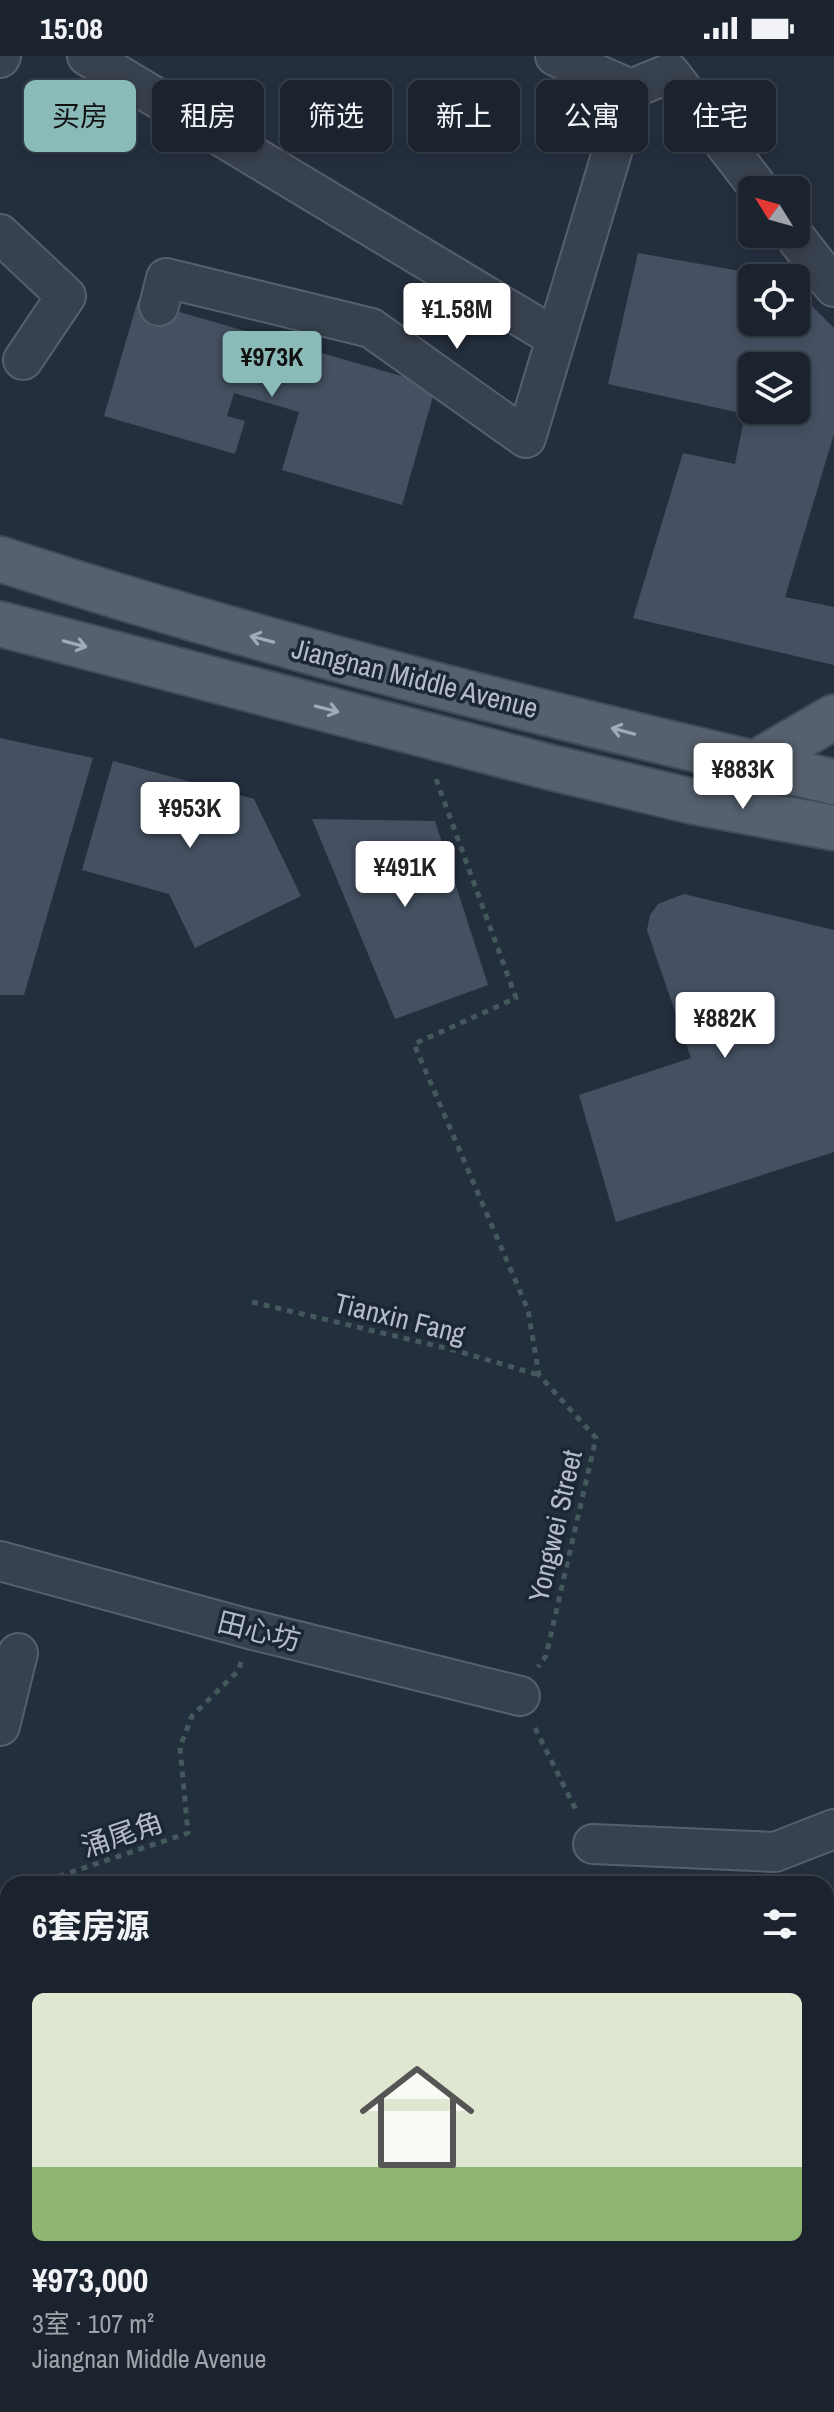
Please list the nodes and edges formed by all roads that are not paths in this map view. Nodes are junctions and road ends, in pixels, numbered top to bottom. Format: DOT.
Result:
graph roads {
  1 [pos="87,56"];
  2 [pos="555,56"];
  3 [pos="610,80"];
  4 [pos="648,82"];
  5 [pos="612,152"];
  6 [pos="749,176"];
  7 [pos="0,234"];
  8 [pos="804,248"];
  9 [pos="834,287"];
  10 [pos="159,306"];
  11 [pos="556,338"];
  12 [pos="23,360"];
  13 [pos="0,559"];
  14 [pos="0,624"];
  15 [pos="834,717"];
  16 [pos="753,763"];
  17 [pos="834,769"];
  18 [pos="834,782"];
  19 [pos="695,802"];
  20 [pos="834,828"];
  21 [pos="0,1561"];
  22 [pos="18,1653"];
  23 [pos="520,1696"];
  24 [pos="0,1726"];
  25 [pos="834,1829"];
  26 [pos="593,1844"];
  1 -- 11 [label="street"];
  2 -- 3 [label="street"];
  4 -- 6 [label="street"];
  5 -- 11 [label="street"];
  7 -- 12 [label="street"];
  8 -- 9 [label="street"];
  10 -- 11 [label="street"];
  16 -- 13 [label="main road, Jiangnan Middle Avenue, one-way"];
  14 -- 19 [label="main road, Jiangnan Middle Avenue, one-way"];
  15 -- 16 [label="main road"];
  16 -- 17 [label="street"];
  16 -- 18 [label="main road, Jiangnan Middle Avenue"];
  16 -- 19 [label="main road"];
  19 -- 20 [label="main road, Jiangnan Middle Avenue"];
  21 -- 23 [label="street, 田心坊"];
  22 -- 24 [label="street"];
  25 -- 26 [label="street"];
}
